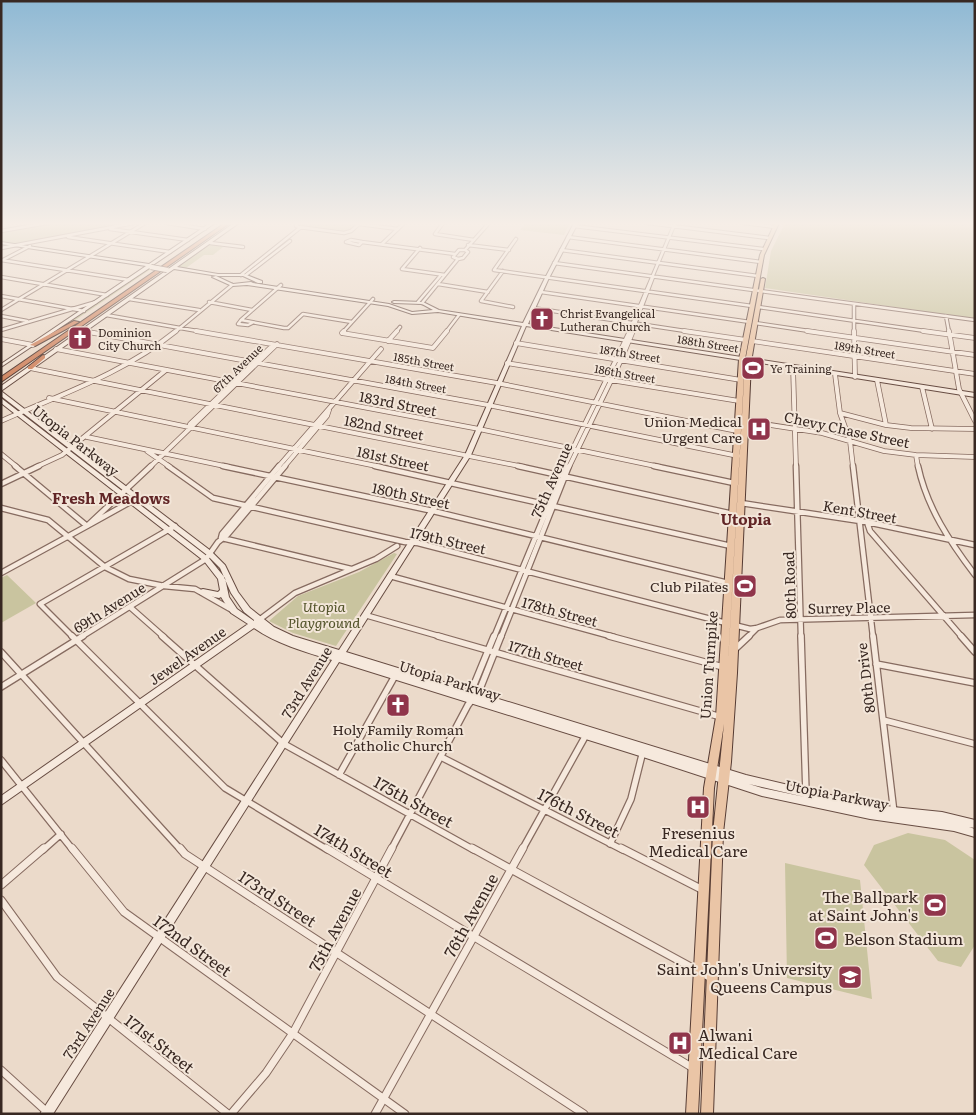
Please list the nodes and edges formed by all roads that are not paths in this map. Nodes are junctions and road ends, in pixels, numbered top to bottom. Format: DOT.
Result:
graph roads {
  1 [pos="59,275"];
  2 [pos="98,275"];
  3 [pos="137,275"];
  4 [pos="142,275"];
  5 [pos="153,275"];
  6 [pos="162,275"];
  7 [pos="199,275"];
  8 [pos="227,275"];
  9 [pos="243,275"];
  10 [pos="443,275"];
  11 [pos="500,275"];
  12 [pos="533,275"];
  13 [pos="647,275"];
  14 [pos="751,275"];
  15 [pos="762,275"];
  16 [pos="654,276"];
  17 [pos="758,276"];
  18 [pos="1,277"];
  19 [pos="548,277"];
  20 [pos="129,280"];
  21 [pos="222,280"];
  22 [pos="253,280"];
  23 [pos="44,284"];
  24 [pos="249,284"];
  25 [pos="436,284"];
  26 [pos="232,285"];
  27 [pos="280,286"];
  28 [pos="647,291"];
  29 [pos="758,291"];
  30 [pos="488,292"];
  31 [pos="541,292"];
  32 [pos="107,295"];
  33 [pos="1,296"];
  34 [pos="20,299"];
  35 [pos="129,299"];
  36 [pos="372,301"];
  37 [pos="209,302"];
  38 [pos="404,303"];
  39 [pos="420,303"];
  40 [pos="98,304"];
  41 [pos="854,304"];
  42 [pos="641,306"];
  43 [pos="755,306"];
  44 [pos="107,307"];
  45 [pos="400,307"];
  46 [pos="432,307"];
  47 [pos="513,307"];
  48 [pos="533,308"];
  49 [pos="71,309"];
  50 [pos="1,310"];
  51 [pos="198,310"];
  52 [pos="252,310"];
  53 [pos="84,311"];
  54 [pos="438,312"];
  55 [pos="427,313"];
  56 [pos="106,315"];
  57 [pos="459,315"];
  58 [pos="1,316"];
  59 [pos="946,316"];
  60 [pos="854,320"];
  61 [pos="975,320"];
  62 [pos="29,322"];
  63 [pos="352,322"];
  64 [pos="635,323"];
  65 [pos="752,323"];
  66 [pos="525,325"];
  67 [pos="179,327"];
  68 [pos="400,327"];
  69 [pos="1,330"];
  70 [pos="83,331"];
  71 [pos="949,334"];
  72 [pos="854,338"];
  73 [pos="975,338"];
  74 [pos="1,339"];
  75 [pos="749,340"];
  76 [pos="388,341"];
  77 [pos="627,341"];
  78 [pos="516,343"];
  79 [pos="156,344"];
  80 [pos="277,344"];
  81 [pos="33,345"];
  82 [pos="56,349"];
  83 [pos="381,349"];
  84 [pos="952,352"];
  85 [pos="975,355"];
  86 [pos="854,356"];
  87 [pos="745,359"];
  88 [pos="618,360"];
  89 [pos="371,361"];
  90 [pos="507,362"];
  91 [pos="129,363"];
  92 [pos="257,363"];
  93 [pos="3,364"];
  94 [pos="793,367"];
  95 [pos="30,368"];
  96 [pos="166,370"];
  97 [pos="956,371"];
  98 [pos="835,374"];
  99 [pos="975,374"];
  100 [pos="1,375"];
  101 [pos="855,377"];
  102 [pos="1,380"];
  103 [pos="609,380"];
  104 [pos="741,380"];
  105 [pos="877,380"];
  106 [pos="93,381"];
  107 [pos="354,381"];
  108 [pos="236,383"];
  109 [pos="497,383"];
  110 [pos="922,387"];
  111 [pos="1,389"];
  112 [pos="142,391"];
  113 [pos="1,393"];
  114 [pos="960,393"];
  115 [pos="975,395"];
  116 [pos="51,399"];
  117 [pos="1,400"];
  118 [pos="336,402"];
  119 [pos="739,402"];
  120 [pos="597,403"];
  121 [pos="213,405"];
  122 [pos="488,405"];
  123 [pos="22,412"];
  124 [pos="840,412"];
  125 [pos="115,413"];
  126 [pos="975,420"];
  127 [pos="1,421"];
  128 [pos="745,421"];
  129 [pos="317,425"];
  130 [pos="587,425"];
  131 [pos="886,425"];
  132 [pos="190,428"];
  133 [pos="795,428"];
  134 [pos="478,429"];
  135 [pos="932,429"];
  136 [pos="975,429"];
  137 [pos="737,430"];
  138 [pos="87,437"];
  139 [pos="850,441"];
  140 [pos="70,449"];
  141 [pos="145,450"];
  142 [pos="295,450"];
  143 [pos="575,450"];
  144 [pos="164,453"];
  145 [pos="1,454"];
  146 [pos="468,455"];
  147 [pos="916,455"];
  148 [pos="736,456"];
  149 [pos="744,457"];
  150 [pos="975,457"];
  151 [pos="158,459"];
  152 [pos="24,473"];
  153 [pos="562,476"];
  154 [pos="273,477"];
  155 [pos="451,482"];
  156 [pos="734,483"];
  157 [pos="1,484"];
  158 [pos="124,491"];
  159 [pos="132,502"];
  160 [pos="741,503"];
  161 [pos="550,504"];
  162 [pos="248,506"];
  163 [pos="1,508"];
  164 [pos="433,511"];
  165 [pos="798,512"];
  166 [pos="733,514"];
  167 [pos="860,521"];
  168 [pos="868,522"];
  169 [pos="87,526"];
  170 [pos="172,528"];
  171 [pos="861,533"];
  172 [pos="538,536"];
  173 [pos="875,536"];
  174 [pos="68,537"];
  175 [pos="221,538"];
  176 [pos="948,540"];
  177 [pos="412,543"];
  178 [pos="975,545"];
  179 [pos="397,546"];
  180 [pos="731,546"];
  181 [pos="208,556"];
  182 [pos="1,566"];
  183 [pos="105,567"];
  184 [pos="352,569"];
  185 [pos="524,571"];
  186 [pos="3,572"];
  187 [pos="975,575"];
  188 [pos="390,576"];
  189 [pos="728,583"];
  190 [pos="164,586"];
  191 [pos="224,591"];
  192 [pos="203,592"];
  193 [pos="130,607"];
  194 [pos="509,609"];
  195 [pos="234,611"];
  196 [pos="365,615"];
  197 [pos="975,615"];
  198 [pos="944,616"];
  199 [pos="871,617"];
  200 [pos="801,619"];
  201 [pos="257,622"];
  202 [pos="731,624"];
  203 [pos="757,628"];
  204 [pos="77,640"];
  205 [pos="734,650"];
  206 [pos="492,651"];
  207 [pos="1,652"];
  208 [pos="975,652"];
  209 [pos="338,657"];
  210 [pos="876,664"];
  211 [pos="195,666"];
  212 [pos="724,668"];
  213 [pos="22,674"];
  214 [pos="396,674"];
  215 [pos="975,683"];
  216 [pos="1,687"];
  217 [pos="472,698"];
  218 [pos="141,704"];
  219 [pos="721,717"];
  220 [pos="883,720"];
  221 [pos="587,733"];
  222 [pos="84,743"];
  223 [pos="284,744"];
  224 [pos="975,744"];
  225 [pos="644,750"];
  226 [pos="441,757"];
  227 [pos="1,760"];
  228 [pos="713,772"];
  229 [pos="339,775"];
  230 [pos="725,776"];
  231 [pos="23,787"];
  232 [pos="807,798"];
  233 [pos="1,801"];
  234 [pos="246,802"];
  235 [pos="545,810"];
  236 [pos="411,814"];
  237 [pos="894,815"];
  238 [pos="975,824"];
  239 [pos="975,833"];
  240 [pos="61,834"];
  241 [pos="610,844"];
  242 [pos="205,866"];
  243 [pos="511,870"];
  244 [pos="376,879"];
  245 [pos="1,884"];
  246 [pos="704,891"];
  247 [pos="1,900"];
  248 [pos="159,938"];
  249 [pos="474,938"];
  250 [pos="337,953"];
  251 [pos="700,973"];
  252 [pos="713,979"];
  253 [pos="430,1014"];
  254 [pos="108,1018"];
  255 [pos="293,1033"];
  256 [pos="694,1069"];
  257 [pos="1,1070"];
  258 [pos="383,1098"];
  259 [pos="48,1113"];
  260 [pos="229,1114"];
  261 [pos="375,1114"];
  262 [pos="405,1114"];
  263 [pos="584,1114"];
  264 [pos="692,1114"];
  265 [pos="707,1114"];
  1 -- 23 [label="street"];
  2 -- 20 [label="street"];
  3 -- 20 [label="street"];
  4 -- 40 [label="highway"];
  5 -- 44 [label="highway"];
  6 -- 35 [label="street"];
  7 -- 21 [label="street"];
  8 -- 21 [label="street"];
  9 -- 22 [label="street"];
  10 -- 25 [label="street"];
  11 -- 30 [label="street"];
  12 -- 19 [label="street"];
  13 -- 16 [label="street"];
  14 -- 17 [label="street"];
  15 -- 29 [label="main road, Union Turnpike"];
  16 -- 28 [label="street, 75th Avenue"];
  16 -- 29 [label="street"];
  17 -- 29 [label="main road, Union Turnpike"];
  18 -- 23 [label="street"];
  19 -- 28 [label="street"];
  19 -- 31 [label="street, 73rd Avenue"];
  20 -- 32 [label="street"];
  21 -- 26 [label="street"];
  22 -- 24 [label="street"];
  22 -- 27 [label="street, 188th Street"];
  23 -- 32 [label="street"];
  23 -- 34 [label="street"];
  24 -- 26 [label="street, 188th Street"];
  24 -- 27 [label="street, 188th Street"];
  25 -- 30 [label="street"];
  25 -- 39 [label="street"];
  26 -- 37 [label="street"];
  27 -- 36 [label="street, 188th Street"];
  27 -- 52 [label="street"];
  28 -- 42 [label="street, 75th Avenue"];
  28 -- 43 [label="street"];
  29 -- 41 [label="street"];
  29 -- 43 [label="main road, Union Turnpike"];
  30 -- 47 [label="street"];
  31 -- 42 [label="street"];
  31 -- 48 [label="street, 73rd Avenue"];
  32 -- 40 [label="street"];
  33 -- 34 [label="street"];
  34 -- 49 [label="street"];
  34 -- 50 [label="street"];
  35 -- 51 [label="street"];
  35 -- 56 [label="street"];
  36 -- 38 [label="street, 188th Street"];
  36 -- 45 [label="street, 188th Street"];
  36 -- 63 [label="street"];
  37 -- 51 [label="street"];
  37 -- 52 [label="street"];
  38 -- 39 [label="street, 188th Street"];
  38 -- 45 [label="street"];
  39 -- 46 [label="street, 188th Street"];
  40 -- 49 [label="street"];
  40 -- 53 [label="street"];
  40 -- 81 [label="highway"];
  40 -- 100 [label="highway"];
  41 -- 59 [label="street"];
  41 -- 60 [label="street"];
  42 -- 64 [label="street, 75th Avenue"];
  42 -- 65 [label="street"];
  43 -- 60 [label="street"];
  43 -- 65 [label="main road, Union Turnpike"];
  44 -- 95 [label="highway"];
  44 -- 102 [label="highway"];
  45 -- 55 [label="street, 188th Street"];
  46 -- 54 [label="street, 188th Street"];
  46 -- 55 [label="street"];
  48 -- 64 [label="street, 189th Street"];
  48 -- 66 [label="street, 73rd Avenue"];
  49 -- 53 [label="street"];
  49 -- 62 [label="street"];
  51 -- 67 [label="street"];
  52 -- 63 [label="street"];
  53 -- 81 [label="street"];
  54 -- 55 [label="street, 188th Street"];
  54 -- 57 [label="street, 188th Street"];
  56 -- 67 [label="street, 185th Street"];
  56 -- 70 [label="street"];
  57 -- 66 [label="street, 188th Street"];
  57 -- 76 [label="street"];
  58 -- 62 [label="street"];
  59 -- 61 [label="street"];
  59 -- 71 [label="street"];
  60 -- 71 [label="street"];
  60 -- 72 [label="street"];
  62 -- 69 [label="street"];
  63 -- 76 [label="street"];
  64 -- 75 [label="street, 189th Street"];
  64 -- 77 [label="street, 75th Avenue"];
  65 -- 72 [label="street"];
  65 -- 75 [label="main road, Union Turnpike"];
  66 -- 77 [label="street, 188th Street"];
  66 -- 78 [label="street, 73rd Avenue"];
  67 -- 79 [label="street"];
  67 -- 80 [label="street, 185th Street"];
  68 -- 76 [label="street"];
  70 -- 79 [label="street, 184th Street"];
  70 -- 82 [label="street"];
  71 -- 73 [label="street"];
  71 -- 84 [label="street"];
  72 -- 84 [label="street"];
  72 -- 86 [label="street"];
  74 -- 81 [label="street"];
  75 -- 86 [label="street, 189th Street"];
  75 -- 87 [label="main road, Union Turnpike"];
  77 -- 87 [label="street, 188th Street"];
  77 -- 88 [label="street, 75th Avenue"];
  78 -- 88 [label="street, 187th Street"];
  78 -- 90 [label="street, 73rd Avenue"];
  79 -- 91 [label="street"];
  79 -- 92 [label="street, 184th Street"];
  80 -- 89 [label="street, 185th Street"];
  80 -- 92 [label="street, 67th Avenue"];
  81 -- 93 [label="street"];
  82 -- 91 [label="street, 183rd Street"];
  82 -- 95 [label="street"];
  83 -- 89 [label="street, 69th Avenue"];
  84 -- 85 [label="street"];
  84 -- 97 [label="street"];
  86 -- 97 [label="street, 189th Street"];
  86 -- 101 [label="street"];
  87 -- 94 [label="street, 188th Street"];
  87 -- 104 [label="main road, Union Turnpike"];
  87 -- 128 [label="main road, Union Turnpike"];
  88 -- 103 [label="street, 75th Avenue"];
  88 -- 104 [label="street, 187th Street"];
  89 -- 107 [label="street, 69th Avenue"];
  89 -- 109 [label="street, 185th Street"];
  90 -- 103 [label="street, 186th Street"];
  90 -- 109 [label="street, 73rd Avenue"];
  91 -- 96 [label="street, 183rd Street"];
  91 -- 106 [label="street"];
  92 -- 107 [label="street, 184th Street"];
  92 -- 108 [label="street, 67th Avenue"];
  94 -- 98 [label="street, 188th Street"];
  94 -- 133 [label="street, 80th Road"];
  95 -- 106 [label="street, 182nd Street"];
  95 -- 111 [label="street"];
  96 -- 108 [label="street, 183rd Street"];
  96 -- 112 [label="street"];
  97 -- 99 [label="street, 189th Street"];
  97 -- 114 [label="street"];
  98 -- 101 [label="street, 188th Street"];
  98 -- 124 [label="street, 80th Drive"];
  101 -- 105 [label="street, 188th Street"];
  103 -- 119 [label="street, 186th Street"];
  103 -- 120 [label="street, 75th Avenue"];
  104 -- 119 [label="main road, Union Turnpike"];
  105 -- 110 [label="street, 188th Street"];
  105 -- 131 [label="street"];
  106 -- 112 [label="street, 182nd Street"];
  106 -- 116 [label="street"];
  107 -- 118 [label="street, 69th Avenue"];
  107 -- 122 [label="street, 184th Street"];
  108 -- 118 [label="street, 183rd Street"];
  108 -- 121 [label="street, 67th Avenue"];
  109 -- 120 [label="street, 185th Street"];
  109 -- 122 [label="street, 73rd Avenue"];
  110 -- 114 [label="street, 188th Street"];
  110 -- 135 [label="street"];
  112 -- 121 [label="street, 182nd Street"];
  112 -- 125 [label="street"];
  113 -- 123 [label="street, Utopia Parkway"];
  114 -- 115 [label="street, 188th Street"];
  114 -- 126 [label="street"];
  116 -- 123 [label="street"];
  116 -- 125 [label="street, 181st Street"];
  117 -- 123 [label="street, Utopia Parkway"];
  118 -- 129 [label="street, 69th Avenue"];
  118 -- 134 [label="street, 183rd Street"];
  119 -- 137 [label="main road, Union Turnpike"];
  120 -- 130 [label="street, 75th Avenue"];
  120 -- 137 [label="street, 185th Street"];
  121 -- 129 [label="street, 182nd Street"];
  121 -- 132 [label="street, 67th Avenue"];
  122 -- 130 [label="street, 184th Street"];
  122 -- 134 [label="street, 73rd Avenue"];
  123 -- 127 [label="street"];
  123 -- 140 [label="street, Utopia Parkway"];
  124 -- 131 [label="street"];
  124 -- 139 [label="street, 80th Drive"];
  125 -- 132 [label="street, 181st Street"];
  125 -- 138 [label="street"];
  128 -- 133 [label="street, Chevy Chase Street"];
  128 -- 149 [label="main road, Union Turnpike"];
  129 -- 142 [label="street, 69th Avenue"];
  129 -- 146 [label="street, 182nd Street"];
  130 -- 143 [label="street, 75th Avenue"];
  130 -- 148 [label="street, 184th Street"];
  131 -- 135 [label="street"];
  132 -- 142 [label="street, 181st Street"];
  132 -- 144 [label="street, 67th Avenue"];
  133 -- 139 [label="street, Chevy Chase Street"];
  133 -- 165 [label="street, 80th Road"];
  134 -- 143 [label="street, 183rd Street"];
  134 -- 146 [label="street, 73rd Avenue"];
  135 -- 136 [label="street"];
  137 -- 148 [label="main road, Union Turnpike"];
  138 -- 140 [label="street"];
  138 -- 141 [label="street, 180th Street"];
  139 -- 147 [label="street, Chevy Chase Street"];
  139 -- 167 [label="street, 80th Drive"];
  140 -- 152 [label="street"];
  140 -- 158 [label="street, Utopia Parkway"];
  141 -- 144 [label="street, 180th Street"];
  141 -- 151 [label="street, 179th Street"];
  142 -- 154 [label="street, 69th Avenue"];
  142 -- 155 [label="street, 181st Street"];
  143 -- 153 [label="street, 75th Avenue"];
  143 -- 156 [label="street, 183rd Street"];
  144 -- 151 [label="street, 67th Avenue"];
  144 -- 154 [label="street, 180th Street"];
  145 -- 152 [label="street"];
  146 -- 153 [label="street, 182nd Street"];
  146 -- 155 [label="street, 73rd Avenue"];
  147 -- 150 [label="street, Chevy Chase Street"];
  147 -- 176 [label="street"];
  148 -- 149 [label="street, 184th Street"];
  148 -- 156 [label="main road, Union Turnpike"];
  149 -- 160 [label="main road, Union Turnpike"];
  151 -- 158 [label="street, 67th Avenue"];
  151 -- 162 [label="street, 179th Street"];
  152 -- 157 [label="street"];
  152 -- 169 [label="street"];
  153 -- 161 [label="street, 75th Avenue"];
  153 -- 166 [label="street, 182nd Street"];
  154 -- 162 [label="street, 69th Avenue"];
  154 -- 164 [label="street, 180th Street"];
  155 -- 161 [label="street, 181st Street"];
  155 -- 164 [label="street, 73rd Avenue"];
  156 -- 166 [label="main road, Union Turnpike"];
  158 -- 159 [label="street, Utopia Parkway"];
  158 -- 169 [label="street, 67th Avenue"];
  158 -- 170 [label="street, Utopia Parkway"];
  159 -- 169 [label="street, 67th Avenue"];
  159 -- 170 [label="street, Utopia Parkway"];
  160 -- 165 [label="street, Kent Street"];
  160 -- 202 [label="main road, Union Turnpike"];
  161 -- 172 [label="street, 75th Avenue"];
  161 -- 180 [label="street, 181st Street"];
  162 -- 175 [label="street, 69th Avenue"];
  162 -- 177 [label="street, 179th Street"];
  163 -- 174 [label="street"];
  164 -- 172 [label="street, 180th Street"];
  164 -- 177 [label="street, 73rd Avenue"];
  165 -- 167 [label="street, Kent Street"];
  165 -- 200 [label="street, 80th Road"];
  166 -- 180 [label="main road, Union Turnpike"];
  167 -- 168 [label="street, Kent Street"];
  167 -- 171 [label="street, 80th Drive"];
  168 -- 173 [label="street"];
  168 -- 176 [label="street, Kent Street"];
  169 -- 174 [label="street, 67th Avenue"];
  170 -- 181 [label="street, Utopia Parkway"];
  170 -- 183 [label="street"];
  171 -- 173 [label="street"];
  171 -- 199 [label="street, 80th Drive"];
  172 -- 185 [label="street, 75th Avenue"];
  172 -- 189 [label="street, 180th Street"];
  173 -- 198 [label="street"];
  174 -- 183 [label="street"];
  174 -- 186 [label="street, 67th Avenue"];
  175 -- 181 [label="street, 69th Avenue"];
  175 -- 184 [label="street"];
  176 -- 178 [label="street, Kent Street"];
  176 -- 187 [label="street"];
  177 -- 185 [label="street, 179th Street"];
  177 -- 188 [label="street, 73rd Avenue"];
  179 -- 184 [label="street, Jewel Avenue"];
  180 -- 189 [label="main road, Union Turnpike"];
  181 -- 190 [label="street, 69th Avenue"];
  181 -- 191 [label="street, Utopia Parkway"];
  181 -- 201 [label="street, Utopia Parkway"];
  182 -- 186 [label="street"];
  183 -- 190 [label="street"];
  183 -- 204 [label="street, 174th Street"];
  184 -- 201 [label="street, Jewel Avenue"];
  185 -- 194 [label="street, 75th Avenue"];
  185 -- 202 [label="street, 179th Street"];
  188 -- 194 [label="street, 178th Street"];
  188 -- 196 [label="street, 73rd Avenue"];
  189 -- 202 [label="main road, Union Turnpike"];
  190 -- 192 [label="street"];
  190 -- 193 [label="street, 69th Avenue"];
  191 -- 192 [label="street"];
  191 -- 195 [label="street, Utopia Parkway"];
  192 -- 195 [label="street"];
  193 -- 204 [label="street, 69th Avenue"];
  193 -- 211 [label="street, 175th Street"];
  194 -- 206 [label="street, 75th Avenue"];
  194 -- 212 [label="street, 178th Street"];
  195 -- 201 [label="street, Utopia Parkway"];
  196 -- 206 [label="street, 177th Street"];
  196 -- 209 [label="street, 73rd Avenue"];
  197 -- 198 [label="street, Surrey Place"];
  198 -- 199 [label="street, Surrey Place"];
  198 -- 208 [label="street"];
  199 -- 200 [label="street, Surrey Place"];
  199 -- 210 [label="street, 80th Drive"];
  200 -- 203 [label="street, Surrey Place"];
  200 -- 232 [label="street, 80th Road"];
  201 -- 209 [label="street, Utopia Parkway"];
  201 -- 211 [label="street, Jewel Avenue"];
  202 -- 203 [label="street, 179th Street"];
  202 -- 205 [label="main road, Union Turnpike"];
  202 -- 212 [label="main road, Union Turnpike"];
  203 -- 205 [label="street, Surrey Place"];
  204 -- 213 [label="street, 69th Avenue"];
  204 -- 218 [label="street, 174th Street"];
  205 -- 230 [label="main road, Union Turnpike"];
  206 -- 217 [label="street, 75th Avenue"];
  206 -- 219 [label="street, 177th Street"];
  207 -- 213 [label="street, 173rd Street"];
  209 -- 214 [label="street, Utopia Parkway"];
  209 -- 223 [label="street, 73rd Avenue"];
  210 -- 215 [label="street"];
  210 -- 220 [label="street, 80th Drive"];
  211 -- 218 [label="street, Jewel Avenue"];
  211 -- 223 [label="street, 175th Street"];
  212 -- 219 [label="main road, Union Turnpike"];
  213 -- 216 [label="street, 69th Avenue"];
  213 -- 222 [label="street, 173rd Street"];
  214 -- 217 [label="street, Utopia Parkway"];
  214 -- 229 [label="street"];
  217 -- 221 [label="street, Utopia Parkway"];
  217 -- 226 [label="street, 75th Avenue"];
  218 -- 222 [label="street, Jewel Avenue"];
  218 -- 234 [label="street, 174th Street"];
  219 -- 228 [label="main road, Union Turnpike"];
  220 -- 224 [label="street"];
  220 -- 237 [label="street, 80th Drive"];
  221 -- 225 [label="street, Utopia Parkway"];
  221 -- 235 [label="street, 76th Avenue"];
  222 -- 231 [label="street, Jewel Avenue"];
  222 -- 242 [label="street, 173rd Street"];
  223 -- 229 [label="street, 175th Street"];
  223 -- 234 [label="street, 73rd Avenue"];
  225 -- 228 [label="street, Utopia Parkway"];
  225 -- 241 [label="street"];
  226 -- 235 [label="street, 176th Street"];
  226 -- 236 [label="street, 75th Avenue"];
  227 -- 231 [label="street, 172nd Street"];
  228 -- 230 [label="street, Utopia Parkway"];
  228 -- 246 [label="main road, Union Turnpike"];
  229 -- 236 [label="street, 175th Street"];
  230 -- 232 [label="street, Utopia Parkway"];
  230 -- 252 [label="main road, Union Turnpike"];
  231 -- 233 [label="street, Jewel Avenue"];
  231 -- 240 [label="street, 172nd Street"];
  232 -- 237 [label="street, Utopia Parkway"];
  234 -- 242 [label="street, 73rd Avenue"];
  234 -- 244 [label="street, 174th Street"];
  235 -- 241 [label="street, 176th Street"];
  235 -- 243 [label="street, 76th Avenue"];
  236 -- 243 [label="street, 175th Street"];
  236 -- 244 [label="street, 75th Avenue"];
  237 -- 238 [label="street, Utopia Parkway"];
  237 -- 239 [label="street, Utopia Parkway"];
  240 -- 245 [label="street"];
  240 -- 248 [label="street, 172nd Street"];
  241 -- 246 [label="street, 176th Street"];
  242 -- 248 [label="street, 73rd Avenue"];
  242 -- 250 [label="street, 173rd Street"];
  243 -- 249 [label="street, 76th Avenue"];
  243 -- 251 [label="street, 175th Street"];
  244 -- 249 [label="street, 174th Street"];
  244 -- 250 [label="street, 75th Avenue"];
  246 -- 251 [label="main road, Union Turnpike"];
  247 -- 254 [label="street, 171st Street"];
  248 -- 254 [label="street, 73rd Avenue"];
  248 -- 255 [label="street, 172nd Street"];
  249 -- 253 [label="street, 76th Avenue"];
  249 -- 256 [label="street, 174th Street"];
  250 -- 253 [label="street, 173rd Street"];
  250 -- 255 [label="street, 75th Avenue"];
  251 -- 252 [label="street, 175th Street"];
  251 -- 256 [label="main road, Union Turnpike"];
  252 -- 265 [label="main road, Union Turnpike"];
  253 -- 258 [label="street, 76th Avenue"];
  253 -- 263 [label="street, 173rd Street"];
  254 -- 259 [label="street, 73rd Avenue"];
  254 -- 260 [label="street, 171st Street"];
  255 -- 258 [label="street, 172nd Street"];
  255 -- 260 [label="street, 75th Avenue"];
  256 -- 264 [label="main road, Union Turnpike"];
  257 -- 259 [label="street"];
  258 -- 261 [label="street, 76th Avenue"];
  258 -- 262 [label="street, 172nd Street"];
}
